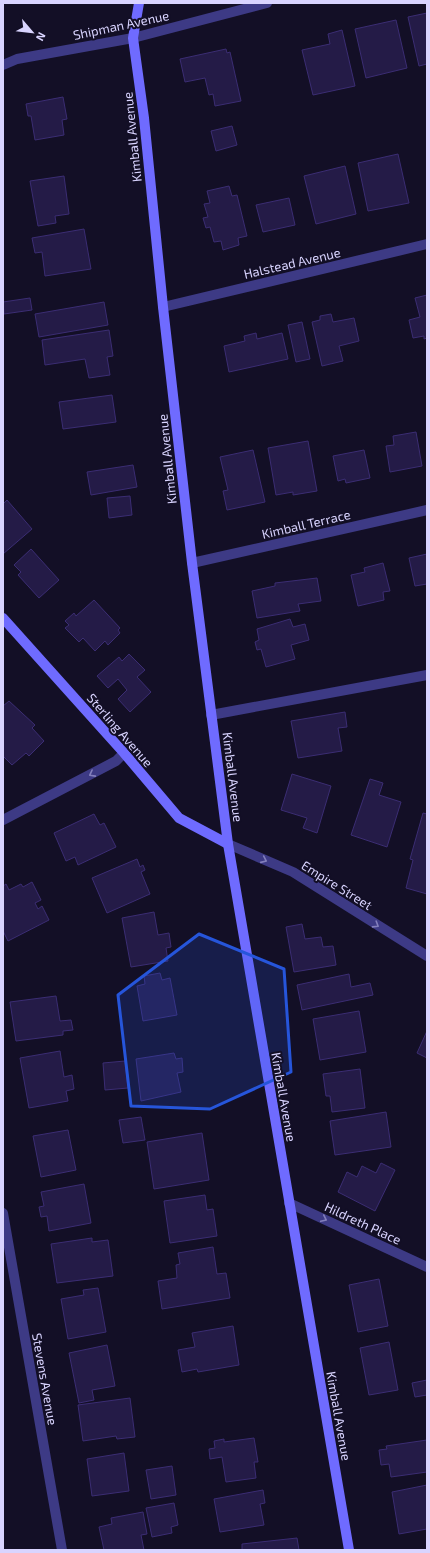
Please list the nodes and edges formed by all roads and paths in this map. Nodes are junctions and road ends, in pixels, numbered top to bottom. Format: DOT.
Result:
graph roads {
  1 [pos="139,3"];
  2 [pos="267,3"];
  3 [pos="133,38"];
  4 [pos="3,65"];
  5 [pos="427,244"];
  6 [pos="163,307"];
  7 [pos="427,510"];
  8 [pos="192,563"];
  9 [pos="3,618"];
  10 [pos="427,675"];
  11 [pos="211,715"];
  12 [pos="124,753"];
  13 [pos="3,820"];
  14 [pos="228,844"];
  15 [pos="427,956"];
  16 [pos="289,1203"];
  17 [pos="3,1213"];
  18 [pos="427,1267"];
  19 [pos="62,1550"];
  20 [pos="349,1550"];
  1 -- 3 [label="street, Kimball Avenue"];
  2 -- 3 [label="street, Shipman Avenue"];
  3 -- 4 [label="street, Shipman Avenue"];
  3 -- 6 [label="street, Kimball Avenue"];
  5 -- 6 [label="street, Halstead Avenue"];
  6 -- 8 [label="street, Kimball Avenue"];
  7 -- 8 [label="street, Kimball Terrace"];
  8 -- 11 [label="street, Kimball Avenue"];
  9 -- 12 [label="street, Sterling Avenue"];
  10 -- 11 [label="street"];
  11 -- 14 [label="street, Kimball Avenue"];
  12 -- 13 [label="street, one-way"];
  12 -- 14 [label="street, Sterling Avenue"];
  14 -- 15 [label="street, Empire Street, one-way"];
  14 -- 16 [label="street, Kimball Avenue"];
  16 -- 18 [label="street, Hildreth Place, one-way"];
  16 -- 20 [label="street, Kimball Avenue"];
  17 -- 19 [label="street, Stevens Avenue"];
}
